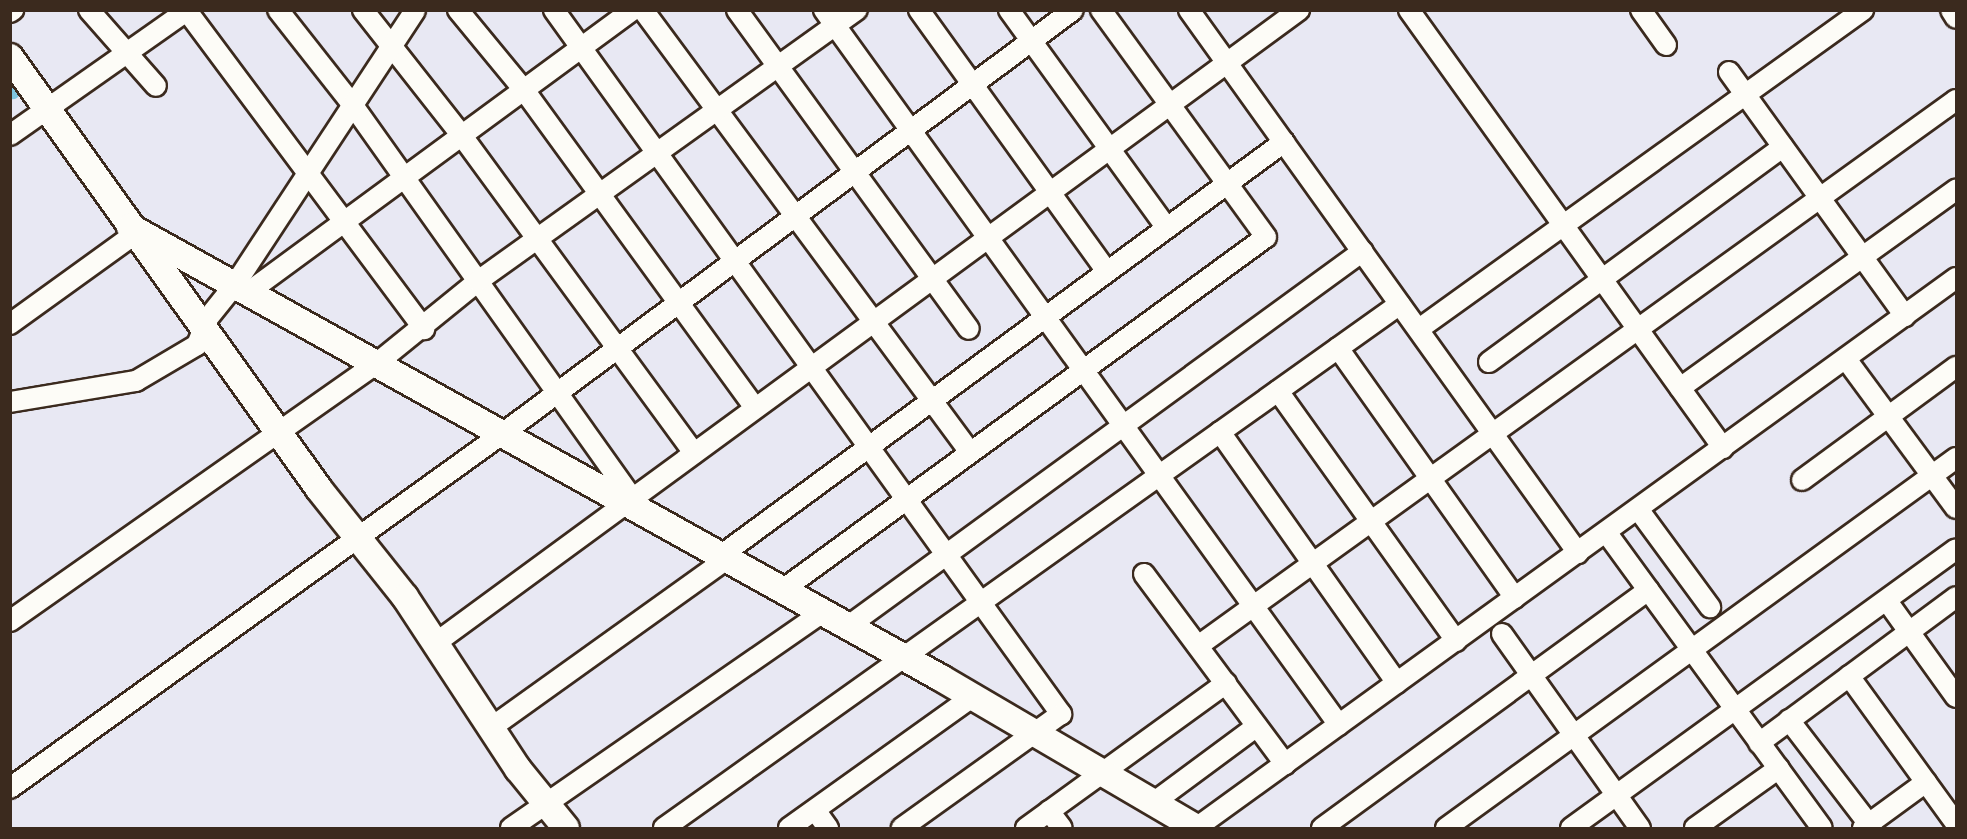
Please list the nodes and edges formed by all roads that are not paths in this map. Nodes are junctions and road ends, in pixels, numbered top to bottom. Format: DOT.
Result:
graph roads {
  1 [pos="89,10"];
  2 [pos="278,10"];
  3 [pos="363,10"];
  4 [pos="415,10"];
  5 [pos="458,10"];
  6 [pos="554,10"];
  7 [pos="632,10"];
  8 [pos="643,10"];
  9 [pos="737,10"];
  10 [pos="857,10"];
  11 [pos="919,10"];
  12 [pos="1010,10"];
  13 [pos="1073,10"];
  14 [pos="1101,10"];
  15 [pos="1189,10"];
  16 [pos="1299,10"];
  17 [pos="1409,10"];
  18 [pos="1641,10"];
  19 [pos="1863,10"];
  20 [pos="1951,10"];
  21 [pos="187,11"];
  22 [pos="830,18"];
  23 [pos="1956,18"];
  24 [pos="1032,41"];
  25 [pos="1666,45"];
  26 [pos="389,48"];
  27 [pos="581,48"];
  28 [pos="125,56"];
  29 [pos="10,57"];
  30 [pos="1225,61"];
  31 [pos="779,66"];
  32 [pos="1729,72"];
  33 [pos="973,85"];
  34 [pos="156,86"];
  35 [pos="524,90"];
  36 [pos="1745,94"];
  37 [pos="1956,100"];
  38 [pos="1168,103"];
  39 [pos="352,104"];
  40 [pos="46,107"];
  41 [pos="717,111"];
  42 [pos="911,131"];
  43 [pos="10,135"];
  44 [pos="462,136"];
  45 [pos="1284,142"];
  46 [pos="1109,147"];
  47 [pos="1783,147"];
  48 [pos="658,153"];
  49 [pos="308,170"];
  50 [pos="854,173"];
  51 [pos="405,178"];
  52 [pos="1227,184"];
  53 [pos="1956,190"];
  54 [pos="1048,192"];
  55 [pos="600,194"];
  56 [pos="1821,200"];
  57 [pos="795,216"];
  58 [pos="345,221"];
  59 [pos="1560,227"];
  60 [pos="1167,228"];
  61 [pos="133,230"];
  62 [pos="987,237"];
  63 [pos="538,239"];
  64 [pos="1363,251"];
  65 [pos="1862,257"];
  66 [pos="736,260"];
  67 [pos="1107,272"];
  68 [pos="931,278"];
  69 [pos="1956,278"];
  70 [pos="1600,280"];
  71 [pos="478,281"];
  72 [pos="243,287"];
  73 [pos="679,303"];
  74 [pos="1400,304"];
  75 [pos="1905,316"];
  76 [pos="1045,317"];
  77 [pos="873,321"];
  78 [pos="10,324"];
  79 [pos="424,329"];
  80 [pos="969,329"];
  81 [pos="1419,329"];
  82 [pos="1638,333"];
  83 [pos="200,337"];
  84 [pos="617,348"];
  85 [pos="1338,348"];
  86 [pos="1846,359"];
  87 [pos="1489,362"];
  88 [pos="376,364"];
  89 [pos="814,366"];
  90 [pos="1956,367"];
  91 [pos="1083,370"];
  92 [pos="1680,388"];
  93 [pos="1278,391"];
  94 [pos="558,393"];
  95 [pos="932,400"];
  96 [pos="10,402"];
  97 [pos="755,408"];
  98 [pos="1888,417"];
  99 [pos="1123,426"];
  100 [pos="1220,432"];
  101 [pos="502,434"];
  102 [pos="1495,436"];
  103 [pos="266,440"];
  104 [pos="871,445"];
  105 [pos="1723,448"];
  106 [pos="970,452"];
  107 [pos="694,453"];
  108 [pos="1956,458"];
  109 [pos="1159,476"];
  110 [pos="1932,476"];
  111 [pos="1430,479"];
  112 [pos="1802,480"];
  113 [pos="909,497"];
  114 [pos="629,502"];
  115 [pos="1638,508"];
  116 [pos="1956,508"];
  117 [pos="1371,523"];
  118 [pos="1606,532"];
  119 [pos="358,538"];
  120 [pos="1956,549"];
  121 [pos="1578,552"];
  122 [pos="949,553"];
  123 [pos="722,558"];
  124 [pos="1312,565"];
  125 [pos="1144,574"];
  126 [pos="1648,590"];
  127 [pos="781,591"];
  128 [pos="1956,597"];
  129 [pos="1515,598"];
  130 [pos="1887,600"];
  131 [pos="983,601"];
  132 [pos="1710,606"];
  133 [pos="1255,609"];
  134 [pos="821,613"];
  135 [pos="10,621"];
  136 [pos="847,627"];
  137 [pos="1909,631"];
  138 [pos="1502,634"];
  139 [pos="1456,641"];
  140 [pos="438,642"];
  141 [pos="1198,646"];
  142 [pos="1692,651"];
  143 [pos="904,658"];
  144 [pos="1532,675"];
  145 [pos="1849,676"];
  146 [pos="1226,683"];
  147 [pos="1397,683"];
  148 [pos="972,697"];
  149 [pos="1956,697"];
  150 [pos="1734,708"];
  151 [pos="1789,720"];
  152 [pos="1339,725"];
  153 [pos="1257,726"];
  154 [pos="492,727"];
  155 [pos="1034,733"];
  156 [pos="1574,737"];
  157 [pos="1759,743"];
  158 [pos="1285,764"];
  159 [pos="1779,768"];
  160 [pos="1102,773"];
  161 [pos="1926,782"];
  162 [pos="10,788"];
  163 [pos="1616,796"];
  164 [pos="1153,803"];
  165 [pos="546,804"];
  166 [pos="815,810"];
  167 [pos="1049,811"];
  168 [pos="1956,824"];
  169 [pos="1868,827"];
  170 [pos="511,828"];
  171 [pos="566,828"];
  172 [pos="664,828"];
  173 [pos="789,828"];
  174 [pos="828,828"];
  175 [pos="903,828"];
  176 [pos="1026,828"];
  177 [pos="1062,828"];
  178 [pos="1197,828"];
  179 [pos="1322,828"];
  180 [pos="1446,828"];
  181 [pos="1571,828"];
  182 [pos="1640,828"];
  183 [pos="1695,828"];
  184 [pos="1821,828"];
  1 -- 28 [label="street"];
  2 -- 39 [label="street"];
  3 -- 26 [label="street"];
  4 -- 26 [label="street"];
  5 -- 35 [label="street"];
  6 -- 27 [label="street"];
  7 -- 27 [label="street"];
  8 -- 41 [label="street"];
  9 -- 31 [label="street"];
  10 -- 22 [label="street"];
  11 -- 33 [label="street"];
  12 -- 24 [label="street"];
  13 -- 24 [label="street"];
  14 -- 38 [label="street"];
  15 -- 30 [label="street"];
  16 -- 30 [label="street"];
  17 -- 59 [label="street"];
  18 -- 25 [label="street"];
  19 -- 36 [label="street"];
  20 -- 23 [label="street"];
  21 -- 28 [label="street"];
  21 -- 49 [label="street"];
  22 -- 31 [label="street"];
  22 -- 42 [label="street"];
  24 -- 33 [label="street"];
  24 -- 46 [label="street"];
  26 -- 39 [label="street"];
  26 -- 44 [label="street"];
  27 -- 35 [label="street"];
  27 -- 48 [label="street"];
  28 -- 34 [label="street"];
  28 -- 40 [label="street"];
  29 -- 40 [label="main road"];
  30 -- 38 [label="street"];
  30 -- 45 [label="street"];
  31 -- 41 [label="street"];
  31 -- 50 [label="street"];
  32 -- 36 [label="street"];
  33 -- 42 [label="street"];
  33 -- 54 [label="street"];
  35 -- 44 [label="street"];
  35 -- 55 [label="street"];
  36 -- 47 [label="street"];
  36 -- 59 [label="street"];
  37 -- 56 [label="street"];
  38 -- 46 [label="street"];
  38 -- 52 [label="street"];
  39 -- 49 [label="street"];
  39 -- 51 [label="street"];
  40 -- 43 [label="street"];
  40 -- 61 [label="main road"];
  41 -- 48 [label="street"];
  41 -- 57 [label="street"];
  42 -- 50 [label="street"];
  42 -- 62 [label="street"];
  44 -- 51 [label="street"];
  44 -- 63 [label="street"];
  45 -- 52 [label="street"];
  45 -- 64 [label="street"];
  46 -- 54 [label="street"];
  46 -- 60 [label="street"];
  47 -- 56 [label="street"];
  47 -- 70 [label="street"];
  48 -- 55 [label="street"];
  48 -- 66 [label="street"];
  49 -- 58 [label="street"];
  49 -- 72 [label="street"];
  50 -- 57 [label="street"];
  50 -- 68 [label="street"];
  51 -- 58 [label="street"];
  51 -- 71 [label="street"];
  52 -- 60 [label="street"];
  52 -- 91 [label="street"];
  53 -- 65 [label="street"];
  54 -- 62 [label="street"];
  54 -- 67 [label="street"];
  55 -- 63 [label="street"];
  55 -- 73 [label="street"];
  56 -- 65 [label="street"];
  56 -- 82 [label="street"];
  57 -- 66 [label="street"];
  57 -- 77 [label="street"];
  58 -- 72 [label="street"];
  58 -- 79 [label="street"];
  59 -- 70 [label="street"];
  59 -- 81 [label="street"];
  60 -- 67 [label="street"];
  61 -- 72 [label="main road"];
  61 -- 78 [label="street"];
  61 -- 83 [label="main road"];
  62 -- 68 [label="street"];
  62 -- 76 [label="street"];
  63 -- 71 [label="street"];
  63 -- 84 [label="street"];
  64 -- 74 [label="street"];
  64 -- 99 [label="street"];
  65 -- 75 [label="street"];
  65 -- 92 [label="street"];
  66 -- 73 [label="street"];
  66 -- 89 [label="street"];
  67 -- 76 [label="street"];
  68 -- 77 [label="street"];
  68 -- 80 [label="street"];
  69 -- 75 [label="street"];
  70 -- 82 [label="street"];
  70 -- 87 [label="street"];
  71 -- 79 [label="street"];
  71 -- 94 [label="street"];
  72 -- 83 [label="street"];
  72 -- 88 [label="main road"];
  73 -- 84 [label="street"];
  73 -- 97 [label="street"];
  74 -- 81 [label="street"];
  74 -- 85 [label="street"];
  75 -- 86 [label="street"];
  76 -- 91 [label="street"];
  76 -- 95 [label="street"];
  77 -- 89 [label="street"];
  77 -- 95 [label="street"];
  79 -- 88 [label="street"];
  81 -- 102 [label="street"];
  82 -- 92 [label="street"];
  82 -- 102 [label="street"];
  83 -- 96 [label="street"];
  83 -- 103 [label="main road"];
  84 -- 94 [label="street"];
  84 -- 107 [label="street"];
  85 -- 93 [label="street"];
  85 -- 111 [label="street"];
  86 -- 98 [label="street"];
  86 -- 105 [label="street"];
  88 -- 101 [label="main road"];
  88 -- 103 [label="street"];
  89 -- 97 [label="street"];
  89 -- 104 [label="street"];
  90 -- 98 [label="street"];
  91 -- 99 [label="street"];
  91 -- 106 [label="street"];
  92 -- 105 [label="street"];
  93 -- 100 [label="street"];
  93 -- 117 [label="street"];
  94 -- 101 [label="street"];
  94 -- 114 [label="street"];
  95 -- 104 [label="street"];
  95 -- 106 [label="street"];
  97 -- 107 [label="street"];
  98 -- 110 [label="street"];
  98 -- 112 [label="street"];
  99 -- 109 [label="street"];
  99 -- 122 [label="street"];
  100 -- 109 [label="street"];
  100 -- 124 [label="street"];
  101 -- 114 [label="main road"];
  101 -- 119 [label="street"];
  102 -- 111 [label="street"];
  102 -- 121 [label="street"];
  103 -- 119 [label="main road"];
  103 -- 135 [label="street"];
  104 -- 113 [label="street"];
  104 -- 123 [label="street"];
  105 -- 115 [label="street"];
  106 -- 113 [label="street"];
  107 -- 114 [label="street"];
  108 -- 110 [label="street"];
  109 -- 131 [label="street"];
  109 -- 133 [label="street"];
  110 -- 116 [label="street"];
  110 -- 142 [label="street"];
  111 -- 117 [label="street"];
  111 -- 129 [label="street"];
  113 -- 122 [label="street"];
  113 -- 127 [label="street"];
  114 -- 123 [label="main road"];
  114 -- 140 [label="street"];
  115 -- 118 [label="street"];
  115 -- 132 [label="street"];
  117 -- 124 [label="street"];
  117 -- 139 [label="street"];
  118 -- 121 [label="street"];
  118 -- 126 [label="street"];
  119 -- 140 [label="main road"];
  119 -- 162 [label="street"];
  120 -- 130 [label="street"];
  121 -- 129 [label="street"];
  122 -- 131 [label="street"];
  122 -- 136 [label="street"];
  123 -- 127 [label="main road"];
  123 -- 154 [label="street"];
  124 -- 133 [label="street"];
  124 -- 147 [label="street"];
  125 -- 141 [label="street"];
  126 -- 142 [label="street"];
  126 -- 144 [label="street"];
  127 -- 134 [label="main road"];
  128 -- 137 [label="street"];
  129 -- 139 [label="street"];
  130 -- 137 [label="street"];
  130 -- 150 [label="street"];
  131 -- 143 [label="street"];
  131 -- 155 [label="street"];
  133 -- 141 [label="street"];
  133 -- 152 [label="street"];
  134 -- 136 [label="main road"];
  134 -- 165 [label="street"];
  136 -- 143 [label="main road"];
  137 -- 145 [label="street"];
  137 -- 149 [label="street"];
  138 -- 144 [label="street"];
  139 -- 147 [label="street"];
  140 -- 154 [label="main road"];
  141 -- 146 [label="street"];
  142 -- 150 [label="street"];
  142 -- 156 [label="street"];
  143 -- 148 [label="main road"];
  143 -- 172 [label="street"];
  144 -- 156 [label="street"];
  144 -- 179 [label="street"];
  145 -- 151 [label="street"];
  145 -- 161 [label="street"];
  146 -- 153 [label="street"];
  146 -- 160 [label="street"];
  147 -- 152 [label="street"];
  148 -- 155 [label="main road"];
  148 -- 166 [label="street"];
  150 -- 157 [label="street"];
  150 -- 163 [label="street"];
  151 -- 157 [label="street"];
  151 -- 169 [label="street"];
  152 -- 158 [label="street"];
  153 -- 158 [label="street"];
  153 -- 164 [label="street"];
  154 -- 165 [label="main road"];
  155 -- 160 [label="main road"];
  155 -- 175 [label="street"];
  156 -- 163 [label="street"];
  156 -- 180 [label="street"];
  157 -- 159 [label="street"];
  158 -- 178 [label="street"];
  159 -- 183 [label="street"];
  159 -- 184 [label="street"];
  160 -- 164 [label="main road"];
  160 -- 167 [label="street"];
  161 -- 168 [label="street"];
  161 -- 169 [label="street"];
  163 -- 181 [label="street"];
  163 -- 182 [label="street"];
  164 -- 178 [label="main road"];
  165 -- 170 [label="street"];
  165 -- 171 [label="main road"];
  166 -- 173 [label="street"];
  166 -- 174 [label="street"];
  167 -- 176 [label="street"];
  167 -- 177 [label="street"];
}
